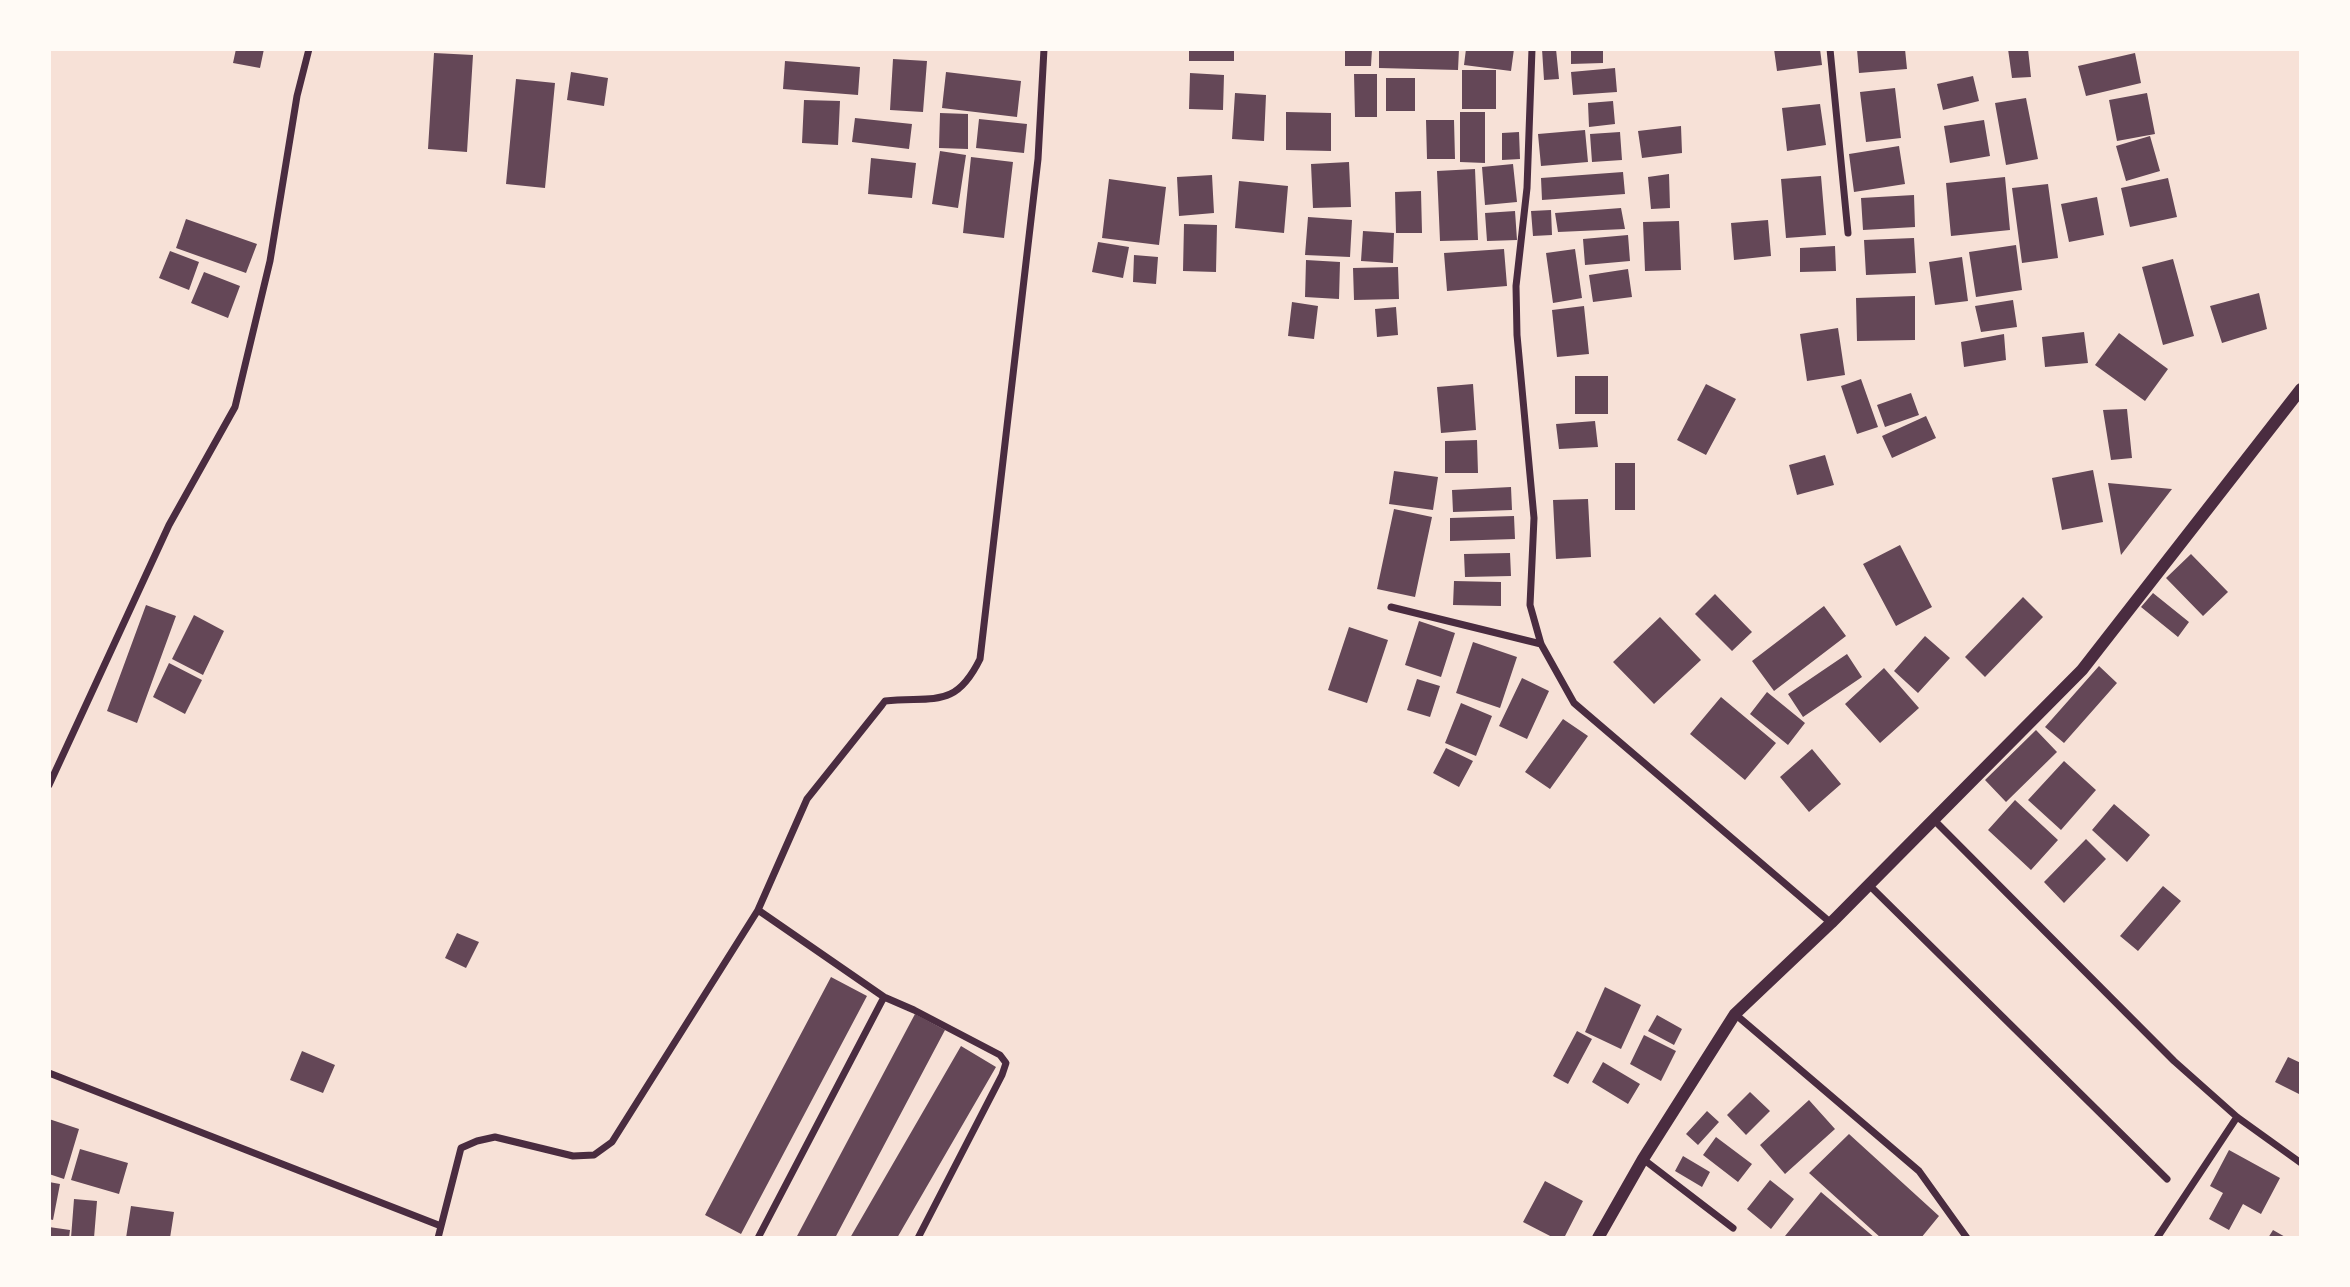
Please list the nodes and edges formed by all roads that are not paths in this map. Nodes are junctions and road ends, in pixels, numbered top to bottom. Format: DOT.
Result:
graph roads {
  1 [pos="309,49"];
  2 [pos="1044,49"];
  3 [pos="1532,49"];
  4 [pos="1830,49"];
  5 [pos="1848,233"];
  6 [pos="2301,389"];
  7 [pos="1391,607"];
  8 [pos="1541,644"];
  9 [pos="49,785"];
  10 [pos="1933,819"];
  11 [pos="1869,885"];
  12 [pos="758,910"];
  13 [pos="1831,923"];
  14 [pos="884,997"];
  15 [pos="1735,1014"];
  16 [pos="49,1073"];
  17 [pos="2236,1117"];
  18 [pos="1643,1159"];
  19 [pos="2301,1163"];
  20 [pos="2167,1178"];
  21 [pos="441,1226"];
  22 [pos="1734,1228"];
  23 [pos="438,1238"];
  24 [pos="758,1238"];
  25 [pos="918,1238"];
  26 [pos="1598,1238"];
  27 [pos="1968,1238"];
  28 [pos="2157,1238"];
  1 -- 9 [label="street"];
  2 -- 12 [label="street"];
  3 -- 8 [label="street"];
  4 -- 5 [label="street"];
  6 -- 10 [label="street"];
  7 -- 8 [label="street"];
  8 -- 13 [label="street"];
  10 -- 11 [label="street"];
  10 -- 17 [label="street"];
  11 -- 13 [label="street"];
  11 -- 20 [label="street"];
  12 -- 14 [label="street"];
  12 -- 21 [label="street"];
  13 -- 15 [label="street"];
  14 -- 24 [label="street"];
  14 -- 25 [label="street"];
  15 -- 18 [label="street"];
  15 -- 27 [label="street"];
  16 -- 21 [label="street"];
  17 -- 19 [label="street"];
  17 -- 28 [label="street"];
  18 -- 22 [label="street"];
  18 -- 26 [label="street"];
  21 -- 23 [label="street"];
}
